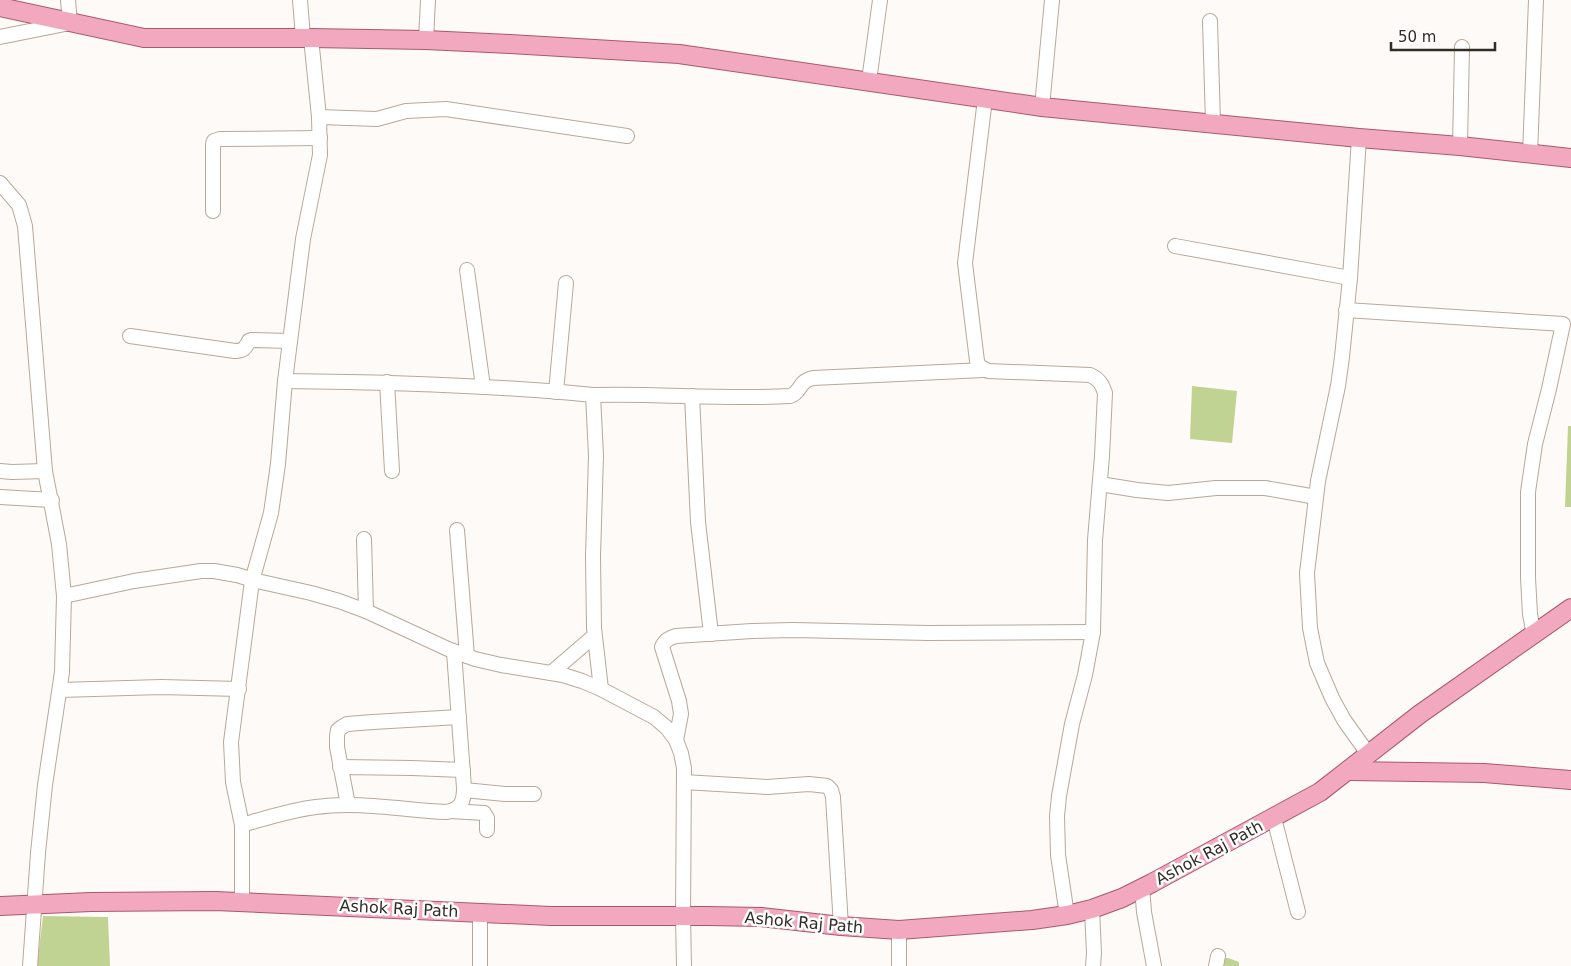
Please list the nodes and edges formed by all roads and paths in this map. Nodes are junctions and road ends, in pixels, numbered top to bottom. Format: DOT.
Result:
graph roads {
  1 [pos="68,0"];
  2 [pos="300,0"];
  3 [pos="428,0"];
  4 [pos="880,0"];
  5 [pos="1052,0"];
  6 [pos="1536,0"];
  7 [pos="0,7"];
  8 [pos="1210,21"];
  9 [pos="70,22"];
  10 [pos="0,37"];
  11 [pos="307,38"];
  12 [pos="426,40"];
  13 [pos="1462,47"];
  14 [pos="869,81"];
  15 [pos="985,99"];
  16 [pos="1042,107"];
  17 [pos="320,117"];
  18 [pos="1213,123"];
  19 [pos="627,136"];
  20 [pos="320,138"];
  21 [pos="1359,138"];
  22 [pos="1460,146"];
  23 [pos="1530,154"];
  24 [pos="1571,158"];
  25 [pos="0,183"];
  26 [pos="213,211"];
  27 [pos="1175,246"];
  28 [pos="467,270"];
  29 [pos="1350,278"];
  30 [pos="566,283"];
  31 [pos="1346,310"];
  32 [pos="130,336"];
  33 [pos="290,341"];
  34 [pos="984,370"];
  35 [pos="285,381"];
  36 [pos="387,382"];
  37 [pos="483,387"];
  38 [pos="556,392"];
  39 [pos="593,395"];
  40 [pos="692,396"];
  41 [pos="0,471"];
  42 [pos="45,471"];
  43 [pos="392,471"];
  44 [pos="1100,484"];
  45 [pos="0,497"];
  46 [pos="1316,497"];
  47 [pos="52,500"];
  48 [pos="457,530"];
  49 [pos="364,539"];
  50 [pos="253,580"];
  51 [pos="64,596"];
  52 [pos="1571,608"];
  53 [pos="366,611"];
  54 [pos="1093,632"];
  55 [pos="711,634"];
  56 [pos="1534,635"];
  57 [pos="594,636"];
  58 [pos="461,654"];
  59 [pos="551,673"];
  60 [pos="239,689"];
  61 [pos="601,689"];
  62 [pos="60,690"];
  63 [pos="459,717"];
  64 [pos="676,740"];
  65 [pos="1368,755"];
  66 [pos="340,768"];
  67 [pos="463,770"];
  68 [pos="1349,771"];
  69 [pos="1571,780"];
  70 [pos="684,782"];
  71 [pos="464,790"];
  72 [pos="534,794"];
  73 [pos="348,805"];
  74 [pos="451,812"];
  75 [pos="1274,818"];
  76 [pos="242,825"];
  77 [pos="487,830"];
  78 [pos="1142,888"];
  79 [pos="242,902"];
  80 [pos="35,904"];
  81 [pos="0,906"];
  82 [pos="1092,909"];
  83 [pos="480,912"];
  84 [pos="1298,912"];
  85 [pos="1067,915"];
  86 [pos="683,916"];
  87 [pos="841,926"];
  88 [pos="900,930"];
  89 [pos="30,966"];
  90 [pos="480,966"];
  91 [pos="684,966"];
  92 [pos="899,966"];
  93 [pos="1093,966"];
  94 [pos="1154,966"];
  1 -- 9 [label="street"];
  2 -- 11 [label="street"];
  3 -- 12 [label="street"];
  4 -- 14 [label="street"];
  5 -- 16 [label="street"];
  6 -- 23 [label="street"];
  7 -- 9 [label="main road"];
  8 -- 18 [label="street"];
  9 -- 10 [label="street"];
  9 -- 11 [label="main road"];
  11 -- 12 [label="main road"];
  11 -- 17 [label="street"];
  12 -- 14 [label="main road"];
  13 -- 22 [label="street"];
  14 -- 15 [label="main road"];
  15 -- 16 [label="main road"];
  15 -- 34 [label="street"];
  16 -- 18 [label="main road"];
  17 -- 19 [label="street"];
  17 -- 20 [label="street"];
  18 -- 21 [label="main road"];
  20 -- 26 [label="street"];
  20 -- 33 [label="street"];
  21 -- 22 [label="main road"];
  21 -- 29 [label="street"];
  22 -- 23 [label="main road"];
  23 -- 24 [label="main road"];
  25 -- 42 [label="street"];
  27 -- 29 [label="street"];
  28 -- 37 [label="street"];
  29 -- 31 [label="street"];
  30 -- 38 [label="street"];
  31 -- 46 [label="street"];
  31 -- 56 [label="street"];
  32 -- 33 [label="street"];
  33 -- 35 [label="street"];
  34 -- 40 [label="street"];
  34 -- 44 [label="street"];
  35 -- 36 [label="street"];
  35 -- 50 [label="street"];
  36 -- 37 [label="street"];
  36 -- 43 [label="street"];
  37 -- 38 [label="street"];
  38 -- 39 [label="street"];
  39 -- 40 [label="street"];
  39 -- 57 [label="street"];
  40 -- 55 [label="street"];
  41 -- 42 [label="street"];
  42 -- 47 [label="street"];
  44 -- 46 [label="street"];
  44 -- 54 [label="street"];
  45 -- 47 [label="street"];
  46 -- 65 [label="street"];
  47 -- 51 [label="street"];
  48 -- 58 [label="street"];
  49 -- 53 [label="street"];
  50 -- 51 [label="street"];
  50 -- 53 [label="street"];
  50 -- 60 [label="street"];
  51 -- 62 [label="street"];
  52 -- 56 [label="main road, Ashok Raj Path"];
  53 -- 58 [label="street"];
  54 -- 55 [label="street"];
  54 -- 85 [label="street"];
  55 -- 64 [label="street"];
  56 -- 65 [label="main road, Ashok Raj Path"];
  57 -- 59 [label="street"];
  57 -- 61 [label="street"];
  58 -- 59 [label="street"];
  58 -- 63 [label="street"];
  59 -- 61 [label="street"];
  60 -- 62 [label="street"];
  60 -- 76 [label="street"];
  61 -- 64 [label="street"];
  62 -- 80 [label="street"];
  63 -- 66 [label="street"];
  63 -- 67 [label="street"];
  64 -- 70 [label="street"];
  65 -- 68 [label="main road, Ashok Raj Path"];
  66 -- 67 [label="street"];
  66 -- 73 [label="street"];
  67 -- 71 [label="street"];
  68 -- 69 [label="main road"];
  68 -- 75 [label="main road, Ashok Raj Path"];
  70 -- 86 [label="street"];
  70 -- 87 [label="street"];
  71 -- 72 [label="street"];
  71 -- 74 [label="street"];
  73 -- 74 [label="street"];
  73 -- 76 [label="street"];
  74 -- 77 [label="street"];
  75 -- 78 [label="main road, Ashok Raj Path"];
  75 -- 84 [label="street"];
  76 -- 79 [label="street"];
  78 -- 82 [label="main road, Ashok Raj Path"];
  78 -- 94 [label="street"];
  79 -- 80 [label="main road, Ashok Raj Path"];
  79 -- 83 [label="main road, Ashok Raj Path"];
  80 -- 81 [label="main road, Ashok Raj Path"];
  80 -- 89 [label="street"];
  82 -- 85 [label="main road, Ashok Raj Path"];
  82 -- 93 [label="street"];
  83 -- 86 [label="main road, Ashok Raj Path"];
  83 -- 90 [label="street"];
  85 -- 88 [label="main road, Ashok Raj Path"];
  86 -- 87 [label="main road, Ashok Raj Path"];
  86 -- 91 [label="street"];
  87 -- 88 [label="main road, Ashok Raj Path"];
  88 -- 92 [label="street"];
}
